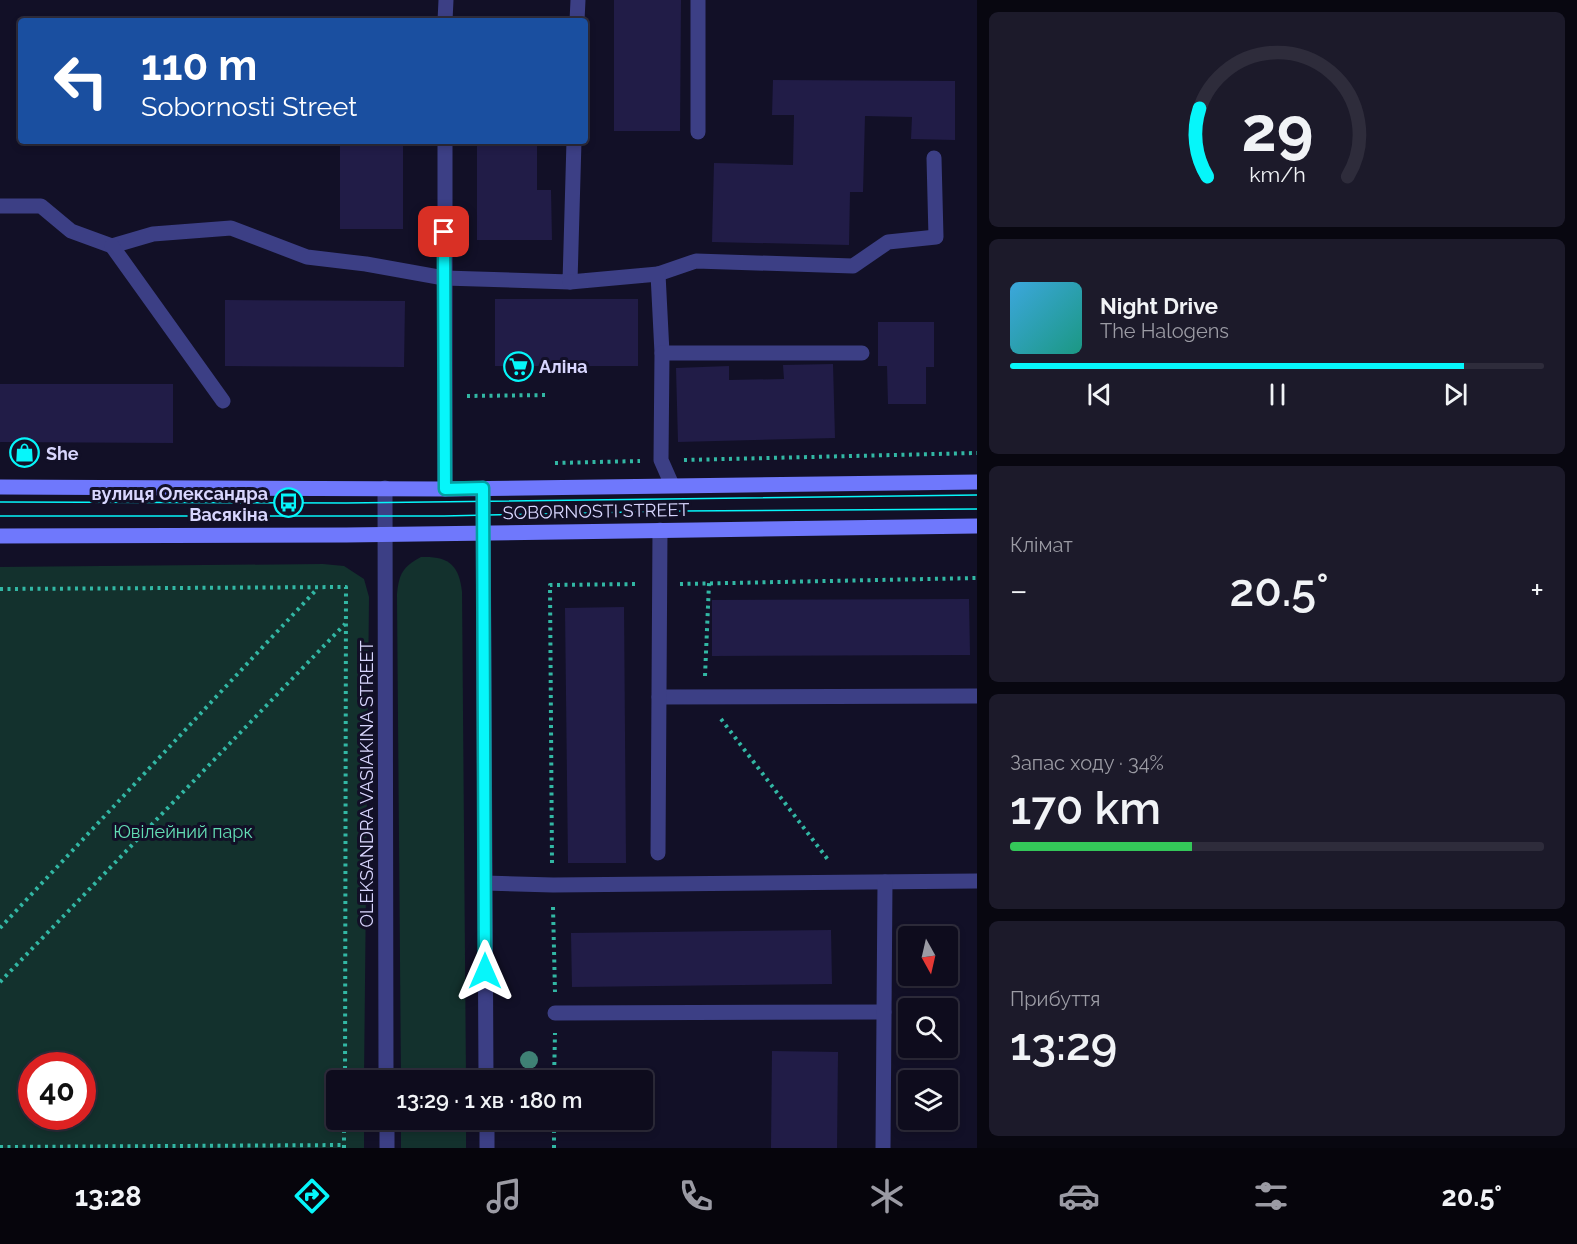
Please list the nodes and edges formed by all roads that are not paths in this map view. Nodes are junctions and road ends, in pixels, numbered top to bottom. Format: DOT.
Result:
graph roads {
  1 [pos="446,0"];
  2 [pos="578,0"];
  3 [pos="698,0"];
  4 [pos="446,18"];
  5 [pos="577,18"];
  6 [pos="698,132"];
  7 [pos="445,144"];
  8 [pos="574,144"];
  9 [pos="934,158"];
  10 [pos="0,206"];
  11 [pos="112,246"];
  12 [pos="658,274"];
  13 [pos="444,278"];
  14 [pos="570,282"];
  15 [pos="662,353"];
  16 [pos="862,353"];
  17 [pos="223,401"];
  18 [pos="977,482"];
  19 [pos="672,485"];
  20 [pos="0,488"];
  21 [pos="385,488"];
  22 [pos="483,488"];
  23 [pos="445,489"];
  24 [pos="977,526"];
  25 [pos="660,530"];
  26 [pos="483,532"];
  27 [pos="384,534"];
  28 [pos="0,536"];
  29 [pos="977,696"];
  30 [pos="659,697"];
  31 [pos="658,853"];
  32 [pos="977,881"];
  33 [pos="885,882"];
  34 [pos="485,883"];
  35 [pos="884,1012"];
  36 [pos="555,1013"];
  37 [pos="386,1070"];
  38 [pos="486,1070"];
  39 [pos="387,1130"];
  40 [pos="487,1130"];
  41 [pos="387,1148"];
  42 [pos="487,1148"];
  43 [pos="884,1148"];
  1 -- 4 [label="street"];
  2 -- 5 [label="street"];
  3 -- 6 [label="street"];
  7 -- 13 [label="street"];
  8 -- 14 [label="street"];
  9 -- 12 [label="street"];
  10 -- 11 [label="street"];
  11 -- 13 [label="street"];
  11 -- 17 [label="street"];
  12 -- 14 [label="street"];
  12 -- 15 [label="street"];
  13 -- 14 [label="street"];
  13 -- 23 [label="street"];
  15 -- 16 [label="street"];
  15 -- 19 [label="street"];
  18 -- 19 [label="main road, SOBORNOSTI STREET"];
  19 -- 22 [label="main road, SOBORNOSTI STREET"];
  20 -- 21 [label="main road, SOBORNOSTI STREET"];
  21 -- 23 [label="main road, SOBORNOSTI STREET"];
  21 -- 27 [label="street, OLEKSANDRA VASIAKINA STREET"];
  22 -- 23 [label="main road, SOBORNOSTI STREET"];
  22 -- 26 [label="street"];
  24 -- 25 [label="main road, SOBORNOSTI STREET"];
  25 -- 26 [label="main road, SOBORNOSTI STREET"];
  25 -- 30 [label="street"];
  26 -- 27 [label="main road, SOBORNOSTI STREET"];
  26 -- 34 [label="street"];
  27 -- 28 [label="main road, SOBORNOSTI STREET"];
  27 -- 37 [label="street, OLEKSANDRA VASIAKINA STREET"];
  29 -- 30 [label="street"];
  30 -- 31 [label="street"];
  32 -- 33 [label="street"];
  33 -- 34 [label="street"];
  33 -- 35 [label="street"];
  34 -- 38 [label="street"];
  35 -- 36 [label="street"];
  35 -- 43 [label="street"];
  39 -- 41 [label="street"];
  40 -- 42 [label="street"];
}
